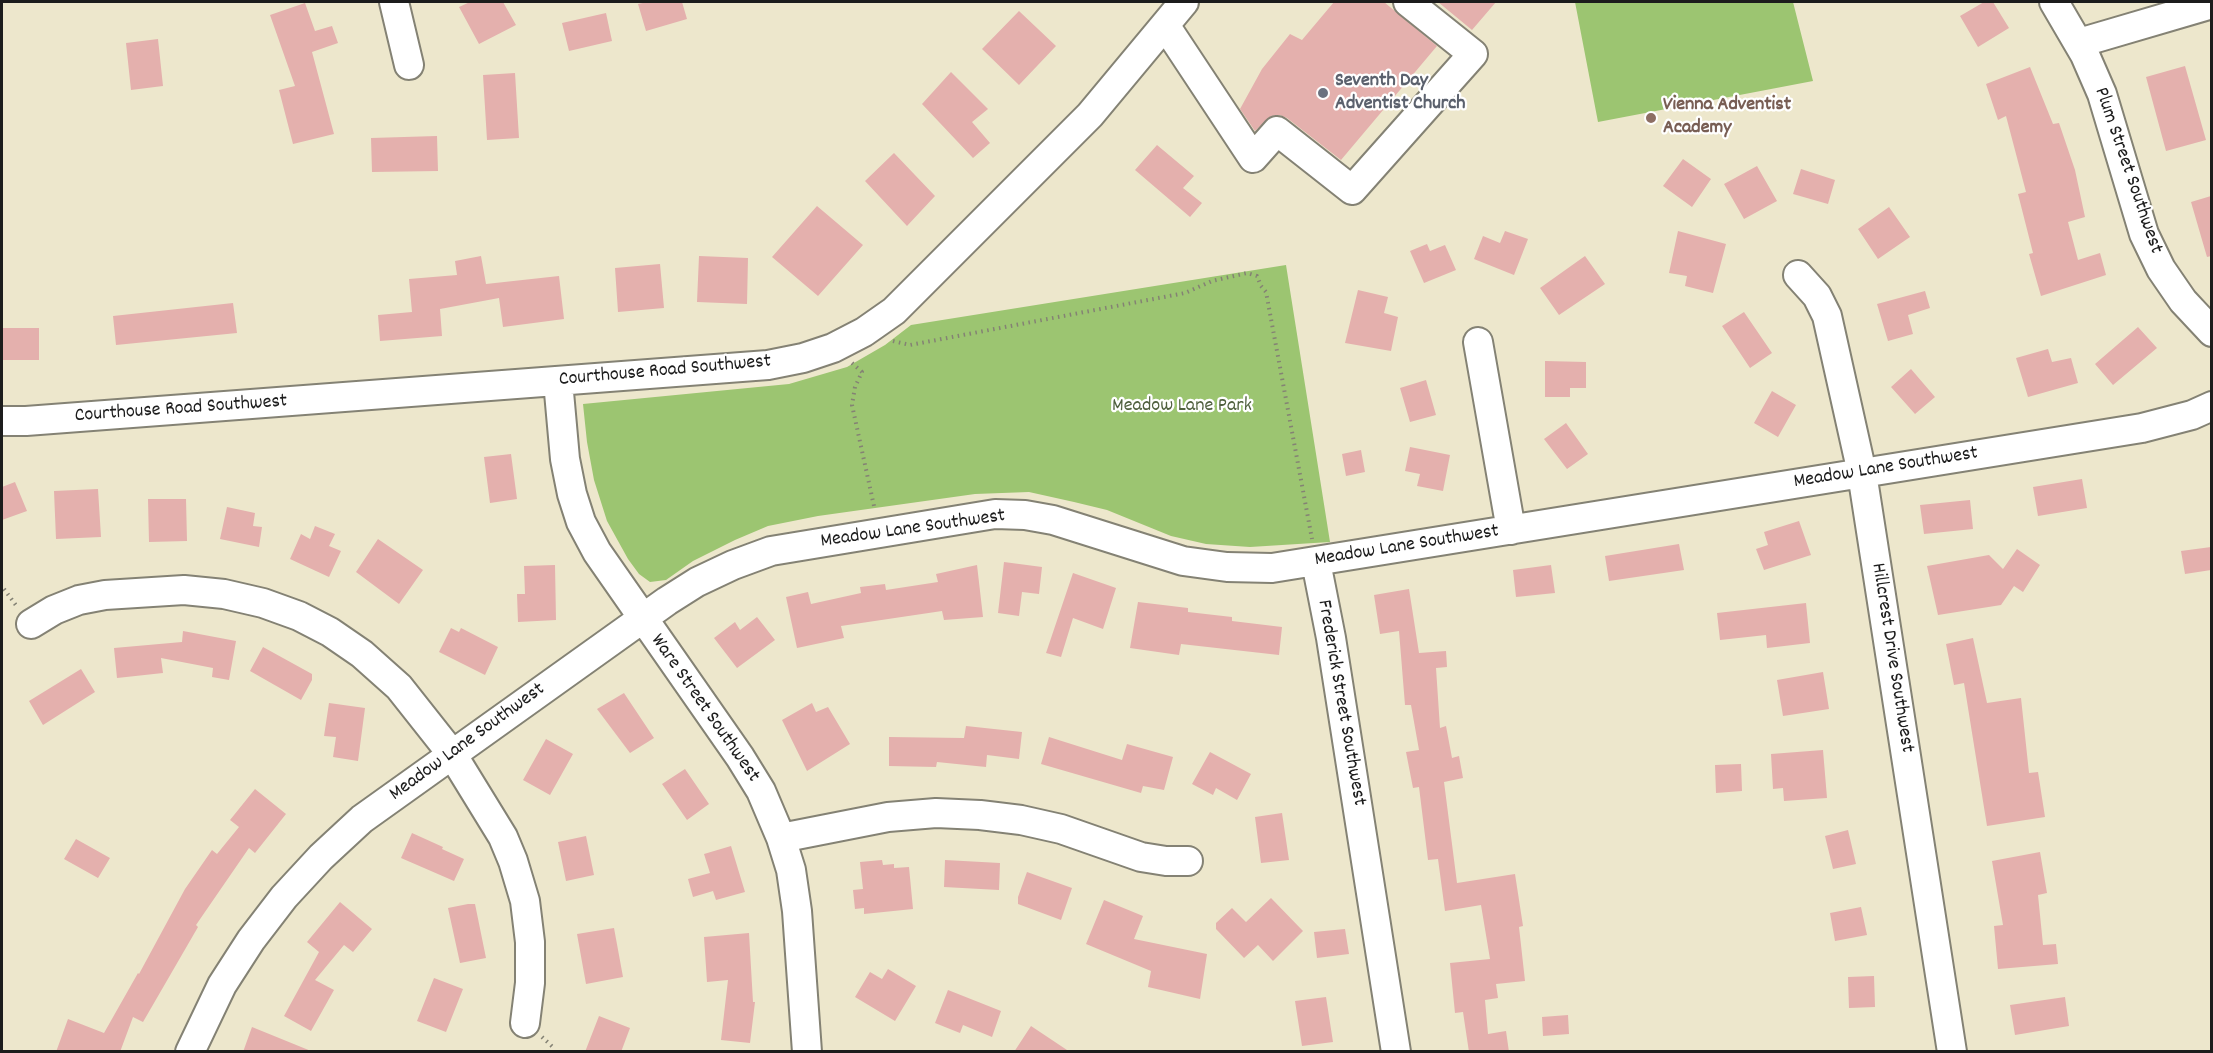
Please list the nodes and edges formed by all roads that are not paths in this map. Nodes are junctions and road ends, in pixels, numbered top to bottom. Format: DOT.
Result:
graph roads {
  1 [pos="394,2"];
  2 [pos="1184,2"];
  3 [pos="1408,2"];
  4 [pos="2054,2"];
  5 [pos="2211,4"];
  6 [pos="1165,25"];
  7 [pos="2079,44"];
  8 [pos="409,65"];
  9 [pos="1798,275"];
  10 [pos="2211,333"];
  11 [pos="1478,342"];
  12 [pos="558,381"];
  13 [pos="2211,406"];
  14 [pos="2,421"];
  15 [pos="1862,473"];
  16 [pos="1511,530"];
  17 [pos="1316,562"];
  18 [pos="641,618"];
  19 [pos="31,624"];
  20 [pos="452,754"];
  21 [pos="781,838"];
  22 [pos="1188,861"];
  23 [pos="525,1023"];
  24 [pos="190,1052"];
  25 [pos="807,1052"];
  26 [pos="1396,1052"];
  27 [pos="1952,1052"];
  1 -- 8 [label="street"];
  2 -- 6 [label="street, Courthouse Road Southwest"];
  3 -- 6 [label="street"];
  4 -- 7 [label="street, Plum Street Southwest"];
  5 -- 7 [label="street"];
  6 -- 12 [label="street, Courthouse Road Southwest"];
  7 -- 10 [label="street, Plum Street Southwest"];
  9 -- 15 [label="street, Hillcrest Drive Southwest"];
  11 -- 16 [label="street"];
  12 -- 14 [label="street, Courthouse Road Southwest"];
  12 -- 18 [label="street, Ware Street Southwest"];
  13 -- 15 [label="street, Meadow Lane Southwest"];
  15 -- 16 [label="street, Meadow Lane Southwest"];
  15 -- 27 [label="street, Hillcrest Drive Southwest"];
  16 -- 17 [label="street, Meadow Lane Southwest"];
  17 -- 18 [label="street, Meadow Lane Southwest"];
  17 -- 26 [label="street, Frederick Street Southwest"];
  18 -- 20 [label="street, Meadow Lane Southwest"];
  18 -- 21 [label="street, Ware Street Southwest"];
  19 -- 20 [label="street"];
  20 -- 23 [label="street"];
  20 -- 24 [label="street, Meadow Lane Southwest"];
  21 -- 22 [label="street"];
  21 -- 25 [label="street, Ware Street Southwest"];
}
